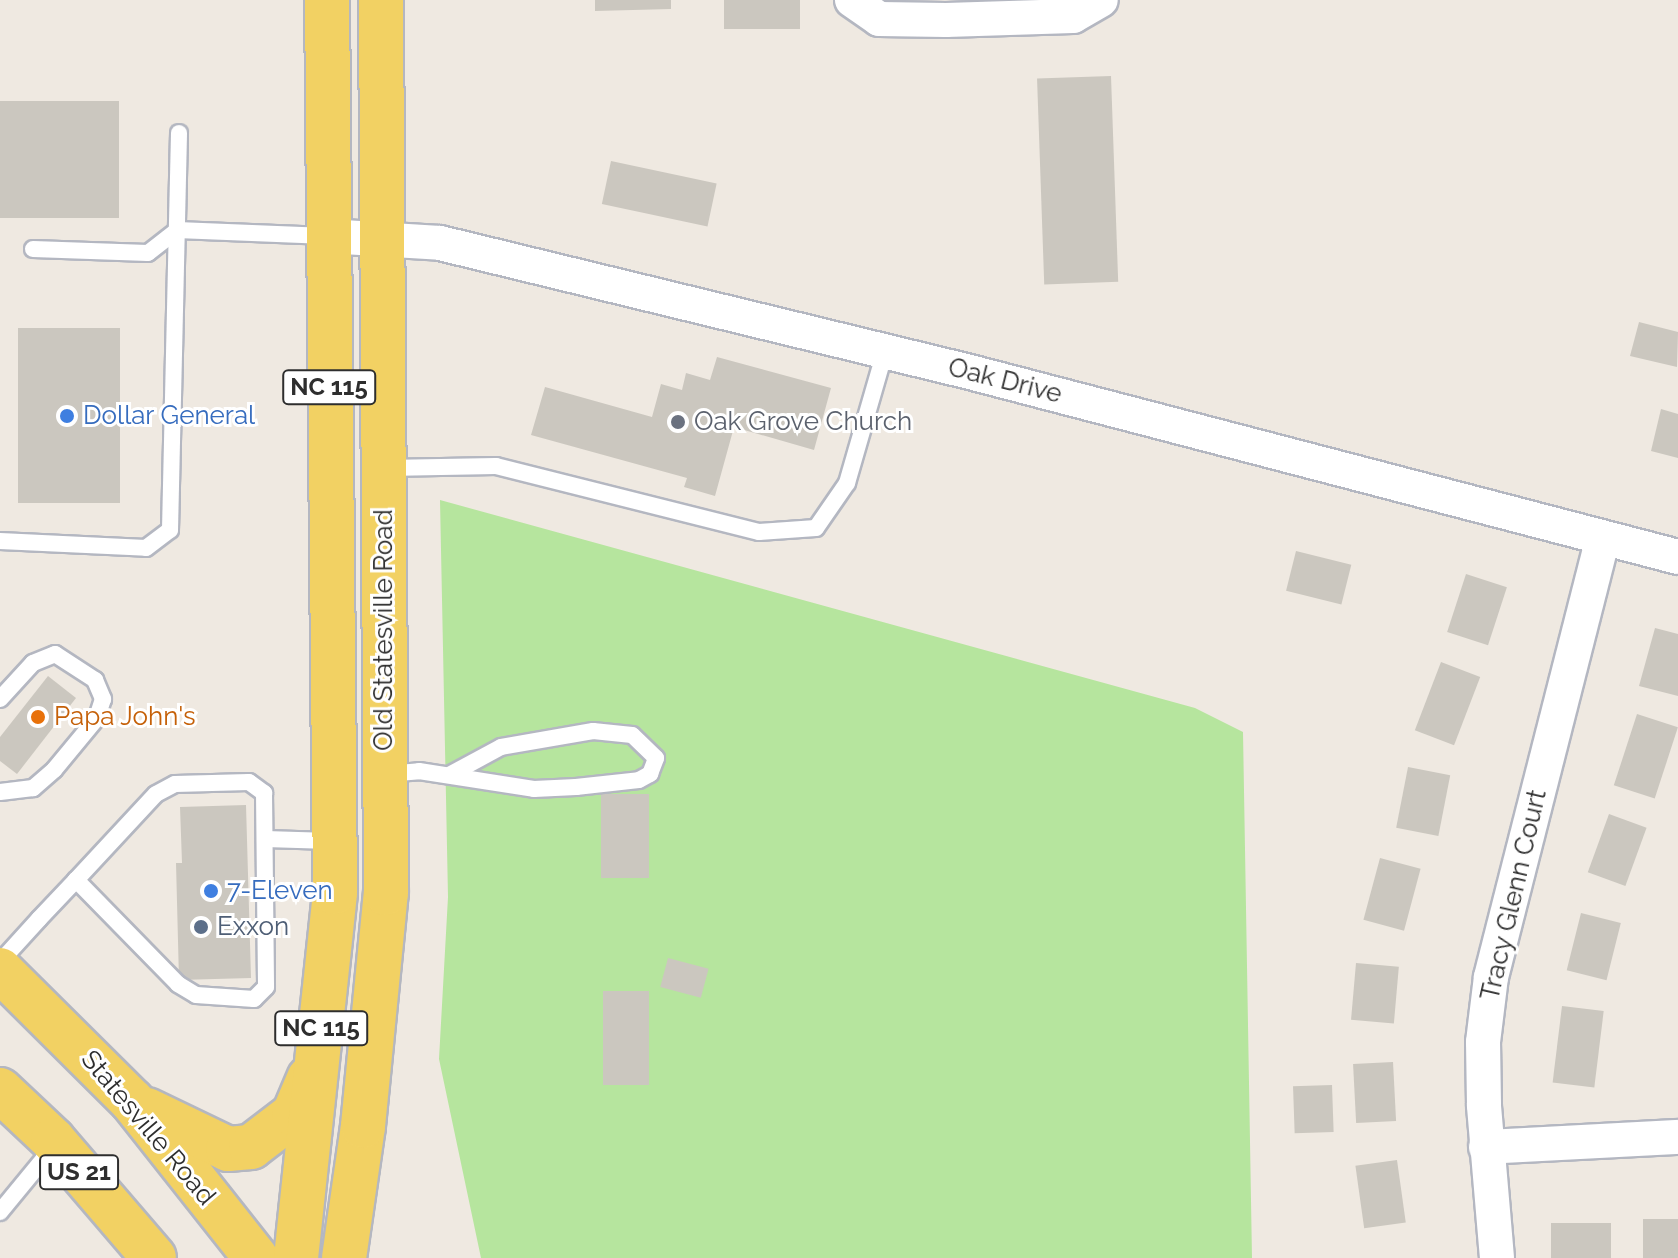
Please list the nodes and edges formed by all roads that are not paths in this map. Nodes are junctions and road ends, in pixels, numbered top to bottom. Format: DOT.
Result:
graph roads {
  1 [pos="327,0"];
  2 [pos="381,0"];
  3 [pos="852,0"];
  4 [pos="1101,0"];
  5 [pos="179,133"];
  6 [pos="177,230"];
  7 [pos="327,236"];
  8 [pos="383,238"];
  9 [pos="33,249"];
  10 [pos="885,351"];
  11 [pos="383,467"];
  12 [pos="1603,538"];
  13 [pos="0,541"];
  14 [pos="1678,557"];
  15 [pos="0,699"];
  16 [pos="451,774"];
  17 [pos="385,775"];
  18 [pos="0,792"];
  19 [pos="265,839"];
  20 [pos="334,841"];
  21 [pos="76,880"];
  22 [pos="0,962"];
  23 [pos="0,970"];
  24 [pos="318,1058"];
  25 [pos="0,1090"];
  26 [pos="132,1101"];
  27 [pos="1678,1137"];
  28 [pos="56,1144"];
  29 [pos="1486,1147"];
  30 [pos="0,1212"];
  31 [pos="154,1258"];
  32 [pos="256,1258"];
  33 [pos="296,1258"];
  34 [pos="344,1258"];
  35 [pos="1497,1258"];
  1 -- 7 [label="main road, Old Statesville Road / NC 115"];
  2 -- 8 [label="main road, Old Statesville Road / NC 115"];
  3 -- 4 [label="street"];
  5 -- 6 [label="lane"];
  6 -- 7 [label="lane"];
  6 -- 9 [label="lane"];
  6 -- 13 [label="lane"];
  7 -- 8 [label="street, Oak Drive"];
  7 -- 20 [label="main road, Old Statesville Road / NC 115"];
  8 -- 10 [label="street, Oak Drive"];
  8 -- 11 [label="main road, Old Statesville Road / NC 115"];
  10 -- 11 [label="lane"];
  10 -- 12 [label="street, Oak Drive"];
  11 -- 17 [label="main road, Old Statesville Road / NC 115"];
  12 -- 14 [label="street, Oak Drive"];
  12 -- 29 [label="street, Tracy Glenn Court"];
  15 -- 18 [label="lane"];
  16 -- 16 [label="lane"];
  16 -- 17 [label="lane"];
  17 -- 34 [label="main road, Old Statesville Road / NC 115"];
  19 -- 20 [label="lane"];
  19 -- 21 [label="lane"];
  19 -- 21 [label="lane"];
  20 -- 24 [label="main road, Old Statesville Road / NC 115"];
  21 -- 22 [label="lane"];
  23 -- 26 [label="main road, Statesville Road"];
  24 -- 26 [label="main road"];
  24 -- 33 [label="main road, Old Statesville Road / NC 115"];
  25 -- 28 [label="main road, US 21"];
  26 -- 32 [label="main road, Statesville Road"];
  27 -- 29 [label="street"];
  28 -- 30 [label="lane"];
  28 -- 31 [label="main road, US 21"];
  29 -- 35 [label="street, Tracy Glenn Court"];
}
